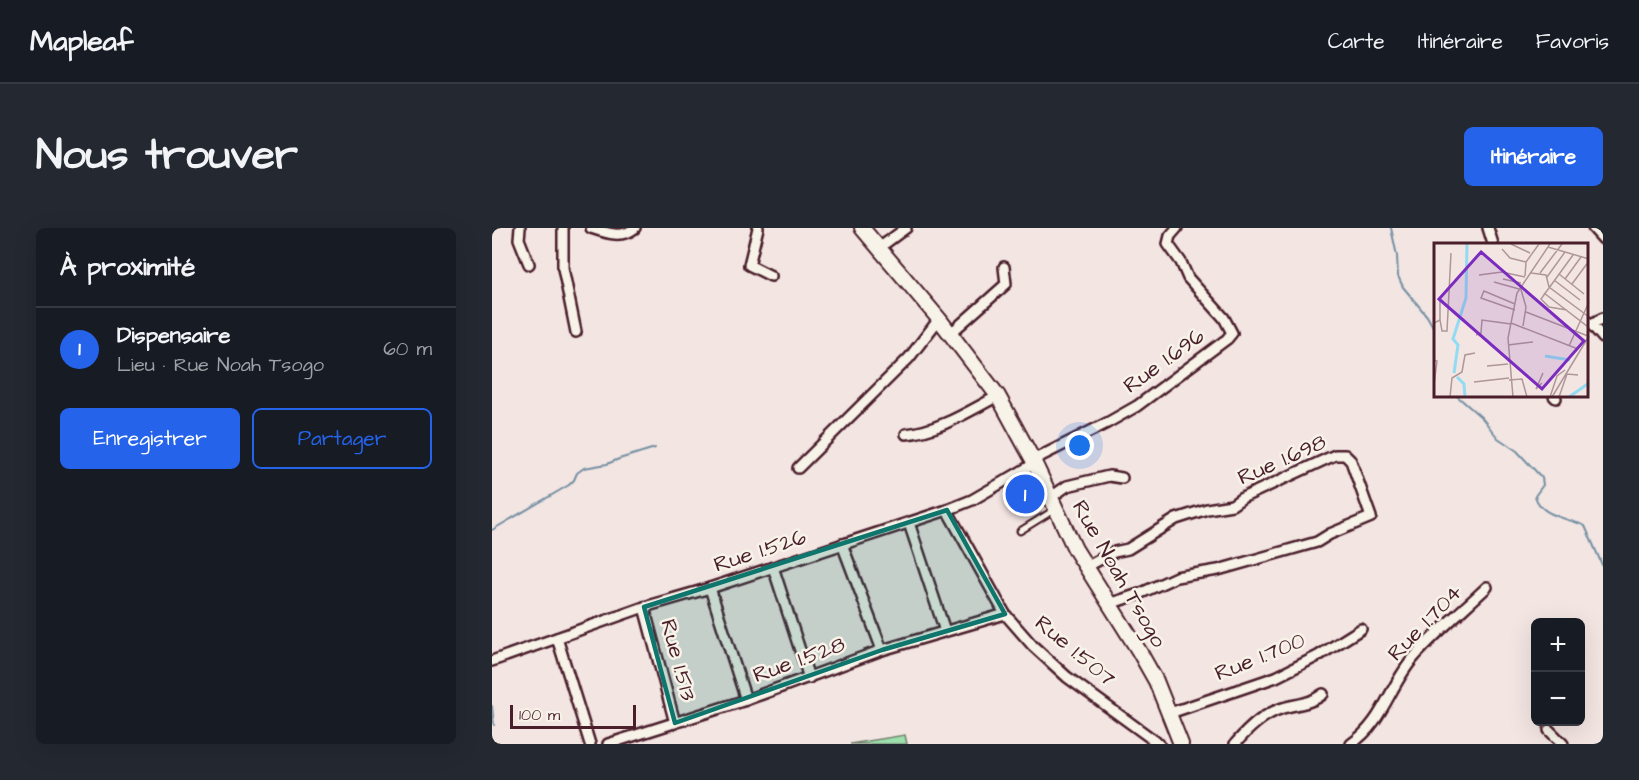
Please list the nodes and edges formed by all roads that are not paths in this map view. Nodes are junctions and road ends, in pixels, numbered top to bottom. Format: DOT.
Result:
graph roads {
  1 [pos="520,228"];
  2 [pos="564,228"];
  3 [pos="591,228"];
  4 [pos="635,228"];
  5 [pos="758,228"];
  6 [pos="862,228"];
  7 [pos="906,228"];
  8 [pos="1177,228"];
  9 [pos="1488,228"];
  10 [pos="1593,228"];
  11 [pos="1603,239"];
  12 [pos="1493,243"];
  13 [pos="879,248"];
  14 [pos="529,264"];
  15 [pos="1004,267"];
  16 [pos="771,276"];
  17 [pos="1603,318"];
  18 [pos="939,319"];
  19 [pos="1589,322"];
  20 [pos="576,332"];
  21 [pos="951,333"];
  22 [pos="1603,338"];
  23 [pos="998,396"];
  24 [pos="906,434"];
  25 [pos="1034,462"];
  26 [pos="798,468"];
  27 [pos="1122,478"];
  28 [pos="1053,503"];
  29 [pos="947,510"];
  30 [pos="909,524"];
  31 [pos="1020,531"];
  32 [pos="842,544"];
  33 [pos="773,567"];
  34 [pos="1086,567"];
  35 [pos="1487,587"];
  36 [pos="710,588"];
  37 [pos="1109,604"];
  38 [pos="644,607"];
  39 [pos="1005,614"];
  40 [pos="1362,629"];
  41 [pos="945,631"];
  42 [pos="557,638"];
  43 [pos="882,650"];
  44 [pos="492,661"];
  45 [pos="809,678"];
  46 [pos="1323,694"];
  47 [pos="746,700"];
  48 [pos="1170,713"];
  49 [pos="675,723"];
  50 [pos="1549,730"];
  51 [pos="1178,743"];
  52 [pos="590,744"];
  53 [pos="608,744"];
  54 [pos="1159,744"];
  55 [pos="1235,744"];
  56 [pos="1351,744"];
  57 [pos="1563,744"];
  1 -- 14 [label="street"];
  2 -- 20 [label="street"];
  3 -- 4 [label="street"];
  5 -- 16 [label="street"];
  6 -- 13 [label="main road, Rue Noah Tsogo"];
  7 -- 13 [label="street"];
  8 -- 25 [label="street, Rue 1.696"];
  9 -- 12 [label="street"];
  10 -- 11 [label="street"];
  13 -- 18 [label="main road, Rue Noah Tsogo"];
  15 -- 21 [label="street"];
  17 -- 19 [label="street"];
  18 -- 21 [label="main road, Rue Noah Tsogo"];
  18 -- 26 [label="street"];
  19 -- 22 [label="street"];
  21 -- 23 [label="main road, Rue Noah Tsogo"];
  23 -- 24 [label="street"];
  23 -- 25 [label="main road, Rue Noah Tsogo"];
  25 -- 28 [label="main road, Rue Noah Tsogo"];
  25 -- 29 [label="street, Rue 1.526"];
  27 -- 28 [label="street"];
  28 -- 31 [label="lane"];
  28 -- 34 [label="main road, Rue Noah Tsogo"];
  29 -- 30 [label="street, Rue 1.526"];
  29 -- 39 [label="street, Rue 1.507"];
  30 -- 32 [label="street, Rue 1.526"];
  30 -- 41 [label="street"];
  32 -- 33 [label="street, Rue 1.526"];
  32 -- 43 [label="street"];
  33 -- 36 [label="street, Rue 1.526"];
  33 -- 45 [label="street"];
  34 -- 37 [label="main road, Rue Noah Tsogo"];
  34 -- 37 [label="street, Rue 1.698"];
  35 -- 56 [label="street, Rue 1.704"];
  36 -- 38 [label="street, Rue 1.526"];
  36 -- 47 [label="street"];
  37 -- 48 [label="main road, Rue Noah Tsogo"];
  38 -- 42 [label="street, Rue 1.526"];
  38 -- 49 [label="street, Rue 1.513"];
  39 -- 41 [label="street, Rue 1.528"];
  39 -- 54 [label="street, Rue 1.507"];
  40 -- 48 [label="street, Rue 1.700"];
  41 -- 43 [label="street, Rue 1.528"];
  42 -- 44 [label="street, Rue 1.526"];
  42 -- 52 [label="street"];
  43 -- 45 [label="street, Rue 1.528"];
  45 -- 47 [label="street, Rue 1.528"];
  46 -- 55 [label="street"];
  47 -- 49 [label="street, Rue 1.528"];
  48 -- 51 [label="main road, Rue Noah Tsogo"];
  49 -- 53 [label="street, Rue 1.528"];
  50 -- 57 [label="street"];
}
